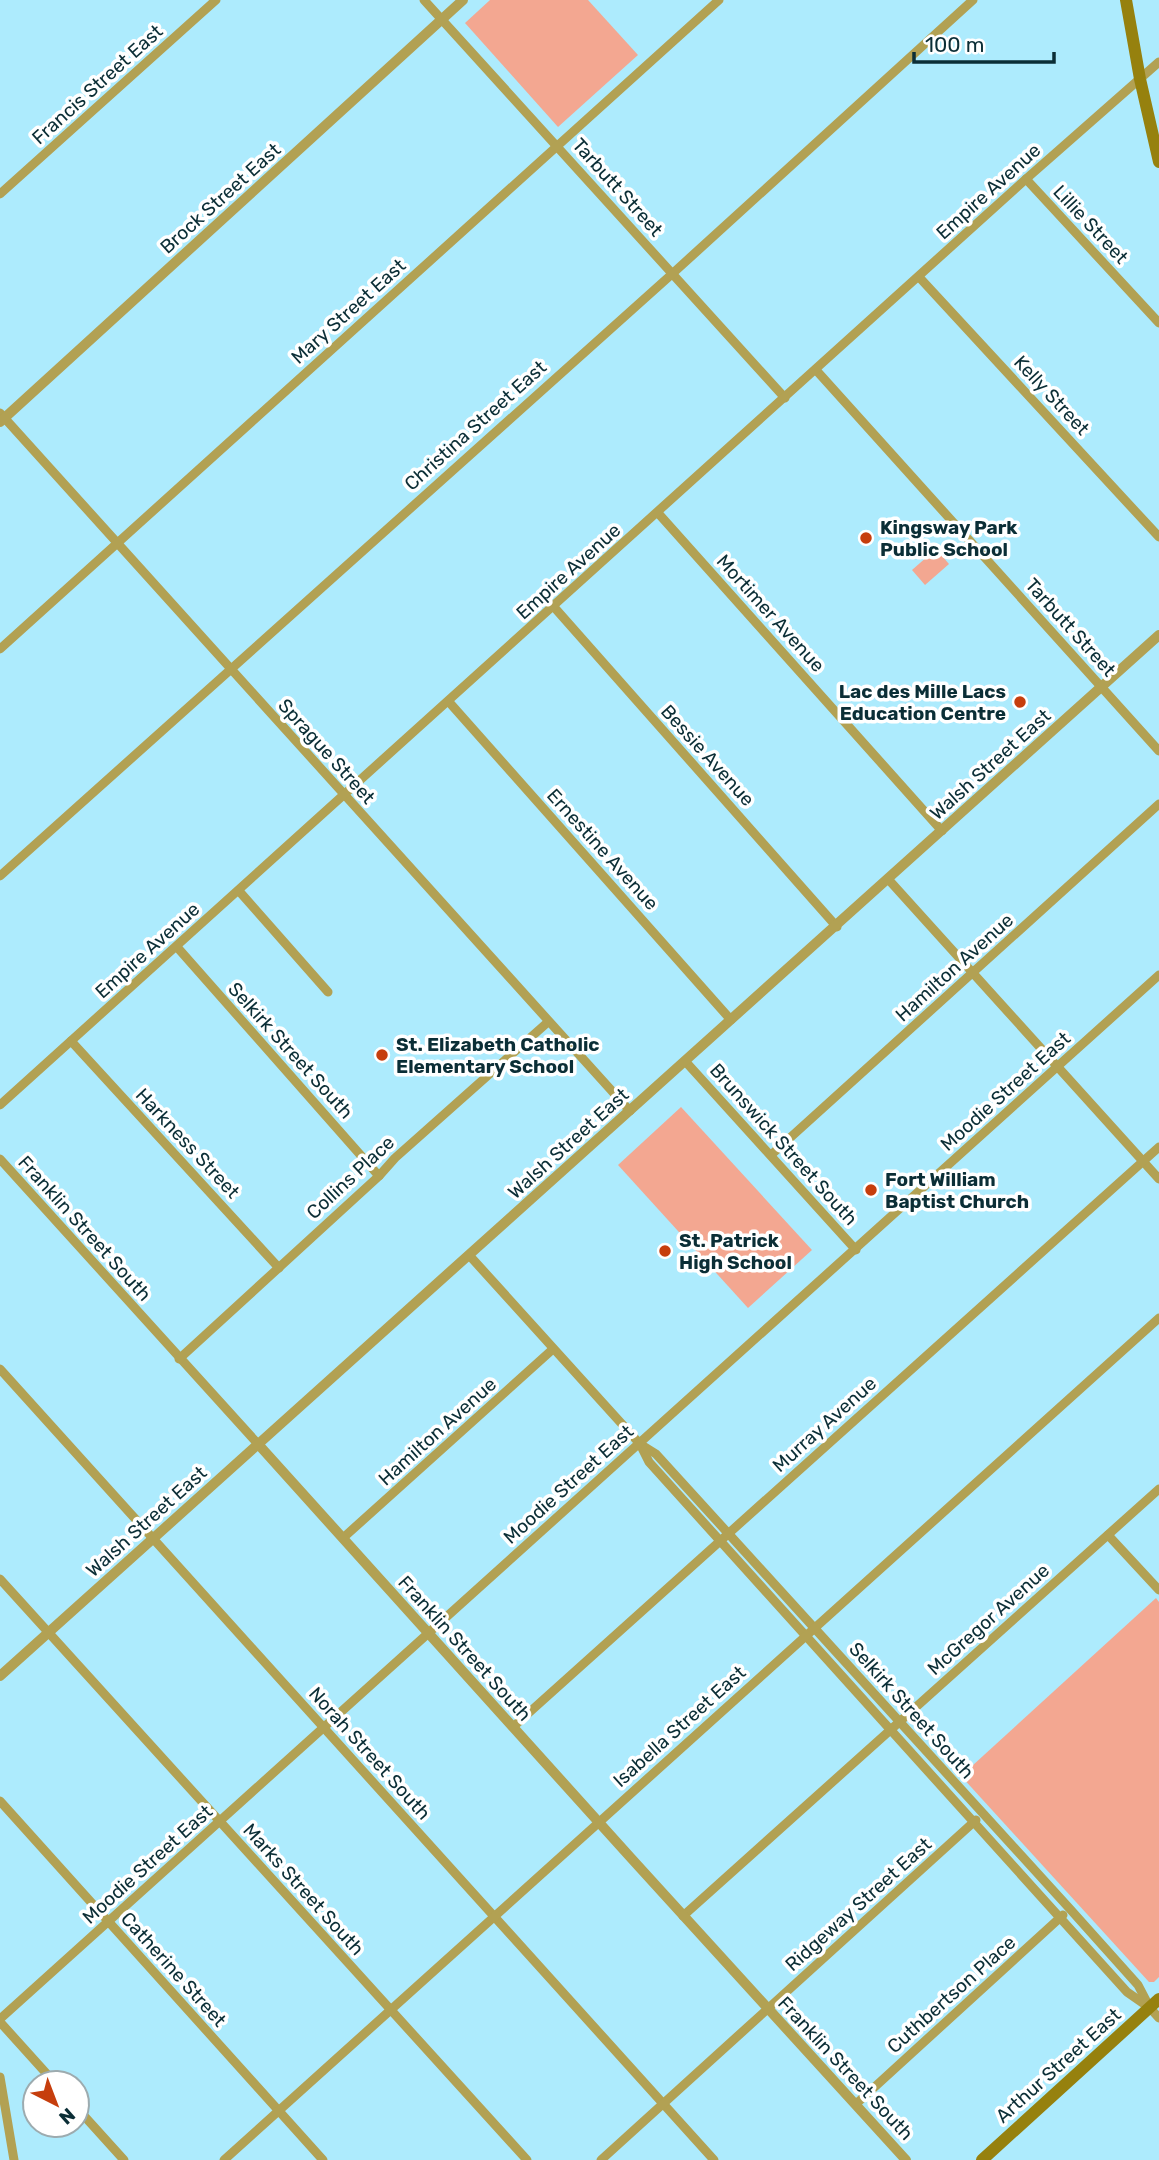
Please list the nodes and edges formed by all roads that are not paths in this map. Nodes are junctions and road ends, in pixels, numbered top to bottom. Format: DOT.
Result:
graph roads {
  1 [pos="216,0"];
  2 [pos="424,0"];
  3 [pos="463,0"];
  4 [pos="719,0"];
  5 [pos="973,0"];
  6 [pos="1126,0"];
  7 [pos="442,19"];
  8 [pos="1159,62"];
  9 [pos="1140,79"];
  10 [pos="557,146"];
  11 [pos="1159,162"];
  12 [pos="1026,179"];
  13 [pos="0,194"];
  14 [pos="672,274"];
  15 [pos="919,278"];
  16 [pos="1159,323"];
  17 [pos="816,370"];
  18 [pos="785,398"];
  19 [pos="1,418"];
  20 [pos="658,513"];
  21 [pos="1159,537"];
  22 [pos="117,543"];
  23 [pos="554,607"];
  24 [pos="1159,635"];
  25 [pos="0,649"];
  26 [pos="230,670"];
  27 [pos="1102,687"];
  28 [pos="449,702"];
  29 [pos="1159,751"];
  30 [pos="345,795"];
  31 [pos="1159,804"];
  32 [pos="942,831"];
  33 [pos="0,876"];
  34 [pos="888,880"];
  35 [pos="239,891"];
  36 [pos="837,927"];
  37 [pos="177,947"];
  38 [pos="973,974"];
  39 [pos="1159,975"];
  40 [pos="328,992"];
  41 [pos="731,1020"];
  42 [pos="548,1022"];
  43 [pos="71,1041"];
  44 [pos="685,1061"];
  45 [pos="1057,1067"];
  46 [pos="0,1105"];
  47 [pos="629,1111"];
  48 [pos="1159,1147"];
  49 [pos="771,1155"];
  50 [pos="0,1159"];
  51 [pos="1143,1162"];
  52 [pos="379,1175"];
  53 [pos="1159,1179"];
  54 [pos="856,1250"];
  55 [pos="469,1255"];
  56 [pos="279,1268"];
  57 [pos="1159,1318"];
  58 [pos="553,1349"];
  59 [pos="179,1359"];
  60 [pos="0,1369"];
  61 [pos="258,1444"];
  62 [pos="640,1444"];
  63 [pos="1159,1489"];
  64 [pos="728,1534"];
  65 [pos="1108,1535"];
  66 [pos="154,1538"];
  67 [pos="343,1538"];
  68 [pos="720,1541"];
  69 [pos="0,1579"];
  70 [pos="1159,1590"];
  71 [pos="813,1628"];
  72 [pos="48,1633"];
  73 [pos="428,1634"];
  74 [pos="805,1635"];
  75 [pos="0,1676"];
  76 [pos="899,1722"];
  77 [pos="513,1727"];
  78 [pos="324,1729"];
  79 [pos="891,1730"];
  80 [pos="0,1801"];
  81 [pos="983,1814"];
  82 [pos="220,1822"];
  83 [pos="974,1822"];
  84 [pos="599,1823"];
  85 [pos="1070,1909"];
  86 [pos="683,1916"];
  87 [pos="494,1917"];
  88 [pos="1060,1917"];
  89 [pos="108,1921"];
  90 [pos="1154,2004"];
  91 [pos="768,2009"];
  92 [pos="390,2011"];
  93 [pos="1159,2018"];
  94 [pos="0,2020"];
  95 [pos="43,2069"];
  96 [pos="0,2077"];
  97 [pos="663,2104"];
  98 [pos="856,2104"];
  99 [pos="279,2111"];
  100 [pos="91,2123"];
  101 [pos="14,2160"];
  102 [pos="124,2160"];
  103 [pos="224,2160"];
  104 [pos="323,2160"];
  105 [pos="527,2160"];
  106 [pos="601,2160"];
  107 [pos="715,2160"];
  108 [pos="906,2160"];
  109 [pos="982,2160"];
  1 -- 13 [label="street, Francis Street East"];
  2 -- 7 [label="street, Tarbutt Street"];
  3 -- 7 [label="street, Brock Street East"];
  4 -- 10 [label="street, Mary Street East"];
  5 -- 14 [label="street, Christina Street East"];
  6 -- 9 [label="main road"];
  7 -- 10 [label="street, Tarbutt Street"];
  7 -- 19 [label="street, Brock Street East"];
  8 -- 9 [label="street, Empire Avenue"];
  9 -- 11 [label="main road"];
  9 -- 12 [label="street, Empire Avenue"];
  10 -- 14 [label="street, Tarbutt Street"];
  10 -- 22 [label="street, Mary Street East"];
  12 -- 15 [label="street, Empire Avenue"];
  12 -- 16 [label="street, Lillie Street"];
  14 -- 18 [label="street, Tarbutt Street"];
  14 -- 26 [label="street, Christina Street East"];
  15 -- 17 [label="street, Empire Avenue"];
  15 -- 21 [label="street, Kelly Street"];
  17 -- 18 [label="street, Empire Avenue"];
  17 -- 27 [label="street, Tarbutt Street"];
  18 -- 20 [label="street, Empire Avenue"];
  19 -- 22 [label="street, Sprague Street"];
  20 -- 23 [label="street, Empire Avenue"];
  20 -- 32 [label="street, Mortimer Avenue"];
  22 -- 25 [label="street, Mary Street East"];
  22 -- 26 [label="street, Sprague Street"];
  23 -- 28 [label="street, Empire Avenue"];
  23 -- 36 [label="street, Bessie Avenue"];
  24 -- 27 [label="street, Walsh Street East"];
  26 -- 30 [label="street, Sprague Street"];
  26 -- 33 [label="street, Christina Street East"];
  27 -- 29 [label="street, Tarbutt Street"];
  27 -- 32 [label="street, Walsh Street East"];
  28 -- 30 [label="street, Empire Avenue"];
  28 -- 41 [label="street, Ernestine Avenue"];
  30 -- 35 [label="street, Empire Avenue"];
  30 -- 42 [label="street, Sprague Street"];
  31 -- 38 [label="street, Hamilton Avenue"];
  32 -- 34 [label="street, Walsh Street East"];
  34 -- 36 [label="street, Walsh Street East"];
  34 -- 38 [label="street"];
  35 -- 37 [label="street, Empire Avenue"];
  35 -- 40 [label="street"];
  36 -- 41 [label="street, Walsh Street East"];
  37 -- 43 [label="street, Empire Avenue"];
  37 -- 52 [label="street, Selkirk Street South"];
  38 -- 45 [label="street"];
  38 -- 49 [label="street, Hamilton Avenue"];
  39 -- 45 [label="street, Moodie Street East"];
  41 -- 44 [label="street, Walsh Street East"];
  42 -- 47 [label="street, Sprague Street"];
  42 -- 52 [label="street, Collins Place"];
  43 -- 46 [label="street, Empire Avenue"];
  43 -- 56 [label="street, Harkness Street"];
  44 -- 47 [label="street, Walsh Street East"];
  44 -- 49 [label="street, Brunswick Street South"];
  45 -- 51 [label="street"];
  45 -- 54 [label="street, Moodie Street East"];
  47 -- 55 [label="street, Walsh Street East"];
  48 -- 51 [label="street, Murray Avenue"];
  49 -- 54 [label="street, Brunswick Street South"];
  50 -- 59 [label="street, Franklin Street South"];
  51 -- 53 [label="street"];
  51 -- 64 [label="street, Murray Avenue"];
  52 -- 56 [label="street, Collins Place"];
  54 -- 62 [label="street, Moodie Street East"];
  55 -- 58 [label="street, Selkirk Street South"];
  55 -- 61 [label="street, Walsh Street East"];
  56 -- 59 [label="street, Collins Place"];
  57 -- 71 [label="street, Isabella Street East"];
  58 -- 62 [label="street, Selkirk Street South"];
  58 -- 67 [label="street, Hamilton Avenue"];
  59 -- 61 [label="street, Franklin Street South"];
  60 -- 66 [label="street, Norah Street South"];
  61 -- 66 [label="street, Walsh Street East"];
  61 -- 67 [label="street, Franklin Street South"];
  62 -- 64 [label="street, Selkirk Street South"];
  62 -- 68 [label="street, Selkirk Street South"];
  62 -- 73 [label="street, Moodie Street East"];
  63 -- 65 [label="street, McGregor Avenue"];
  64 -- 68 [label="street, Murray Avenue"];
  64 -- 71 [label="street, Selkirk Street South"];
  65 -- 70 [label="street"];
  65 -- 76 [label="street, McGregor Avenue"];
  66 -- 72 [label="street, Walsh Street East"];
  66 -- 78 [label="street, Norah Street South"];
  67 -- 73 [label="street, Franklin Street South"];
  68 -- 74 [label="street, Selkirk Street South"];
  68 -- 77 [label="street, Murray Avenue"];
  69 -- 72 [label="street, Marks Street South"];
  71 -- 74 [label="street, Isabella Street East"];
  71 -- 76 [label="street, Selkirk Street South"];
  72 -- 75 [label="street, Walsh Street East"];
  72 -- 82 [label="street, Marks Street South"];
  73 -- 77 [label="street, Franklin Street South"];
  73 -- 78 [label="street, Moodie Street East"];
  74 -- 79 [label="street, Selkirk Street South"];
  74 -- 84 [label="street, Isabella Street East"];
  76 -- 79 [label="street, McGregor Avenue"];
  76 -- 81 [label="street, Selkirk Street South"];
  77 -- 84 [label="street, Franklin Street South"];
  78 -- 82 [label="street, Moodie Street East"];
  78 -- 87 [label="street, Norah Street South"];
  79 -- 83 [label="street, Selkirk Street South"];
  79 -- 86 [label="street, McGregor Avenue"];
  80 -- 89 [label="street, Catherine Street"];
  81 -- 83 [label="street, Ridgeway Street East"];
  81 -- 85 [label="street, Selkirk Street South"];
  82 -- 89 [label="street, Moodie Street East"];
  82 -- 92 [label="street, Marks Street South"];
  83 -- 88 [label="street, Selkirk Street South"];
  83 -- 91 [label="street, Ridgeway Street East"];
  84 -- 86 [label="street, Franklin Street South"];
  84 -- 87 [label="street, Isabella Street East"];
  85 -- 88 [label="street, Cuthbertson Place"];
  85 -- 90 [label="street, Selkirk Street South"];
  86 -- 91 [label="street, Franklin Street South"];
  87 -- 92 [label="street, Isabella Street East"];
  87 -- 97 [label="street, Norah Street South"];
  88 -- 90 [label="street, Selkirk Street South"];
  88 -- 98 [label="street, Cuthbertson Place"];
  89 -- 94 [label="street, Moodie Street East"];
  89 -- 99 [label="street, Catherine Street"];
  90 -- 93 [label="street, Selkirk Street South"];
  90 -- 109 [label="main road, Arthur Street East"];
  91 -- 97 [label="street, Ridgeway Street East"];
  91 -- 98 [label="street, Franklin Street South"];
  92 -- 99 [label="street, Isabella Street East"];
  92 -- 105 [label="street, Marks Street South"];
  94 -- 95 [label="street"];
  96 -- 101 [label="street"];
  97 -- 106 [label="street, Ridgeway Street East"];
  97 -- 107 [label="street, Norah Street South"];
  98 -- 108 [label="street, Franklin Street South"];
  99 -- 103 [label="street, Isabella Street East"];
  99 -- 104 [label="street, Catherine Street"];
  100 -- 102 [label="street"];
}
